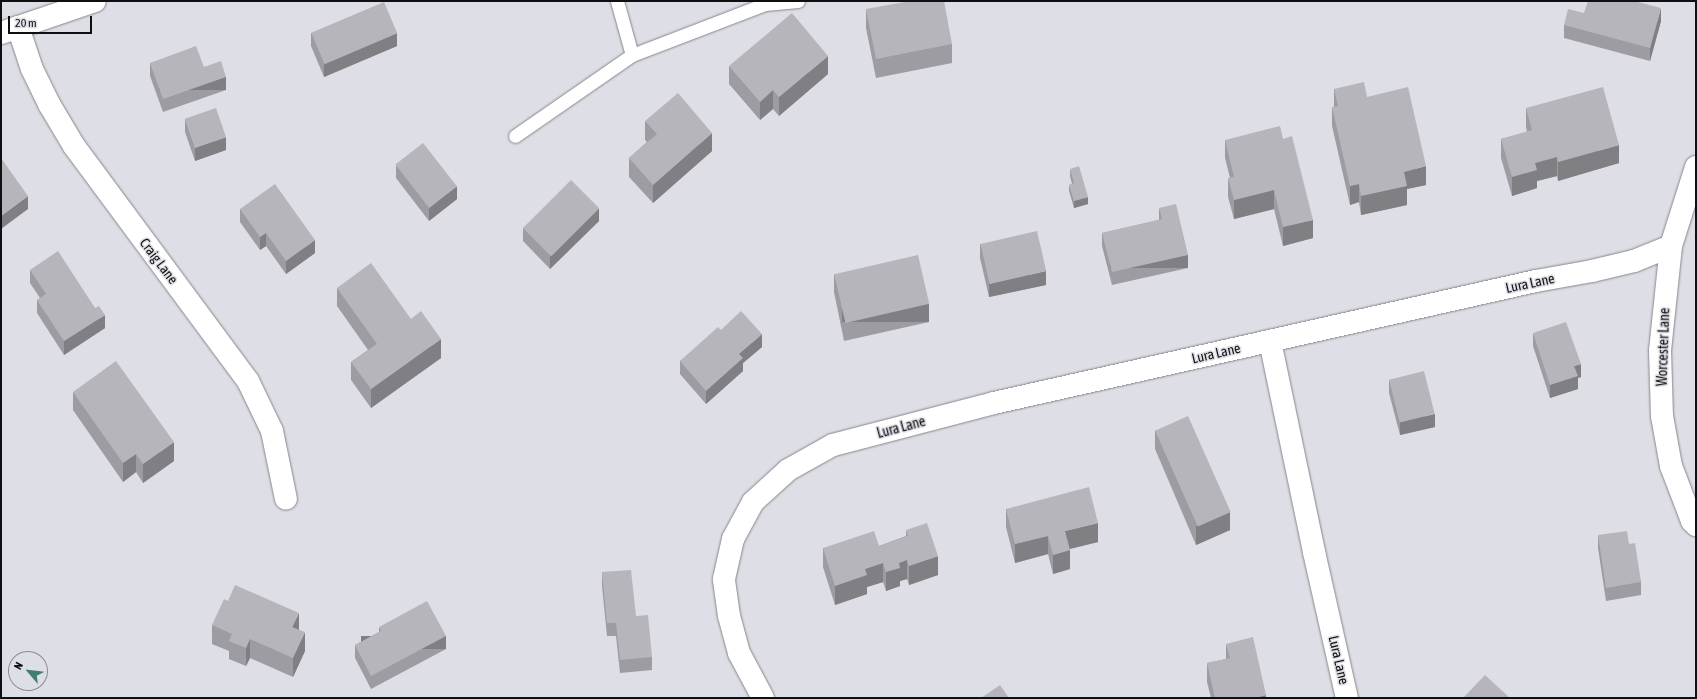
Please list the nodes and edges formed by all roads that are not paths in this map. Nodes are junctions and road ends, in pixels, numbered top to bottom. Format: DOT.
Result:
graph roads {
  1 [pos="95,1"];
  2 [pos="617,1"];
  3 [pos="798,1"];
  4 [pos="9,30"];
  5 [pos="632,55"];
  6 [pos="515,136"];
  7 [pos="1696,168"];
  8 [pos="1671,246"];
  9 [pos="1270,341"];
  10 [pos="286,499"];
  11 [pos="1696,525"];
  12 [pos="763,698"];
  13 [pos="1347,698"];
  1 -- 4 [label="street"];
  2 -- 5 [label="lane"];
  3 -- 5 [label="lane"];
  4 -- 10 [label="street, Craig Lane"];
  5 -- 6 [label="lane"];
  7 -- 8 [label="street, Worcester Lane"];
  8 -- 9 [label="street, Lura Lane"];
  8 -- 11 [label="street, Worcester Lane"];
  9 -- 12 [label="street, Lura Lane"];
  9 -- 13 [label="street, Lura Lane"];
}
